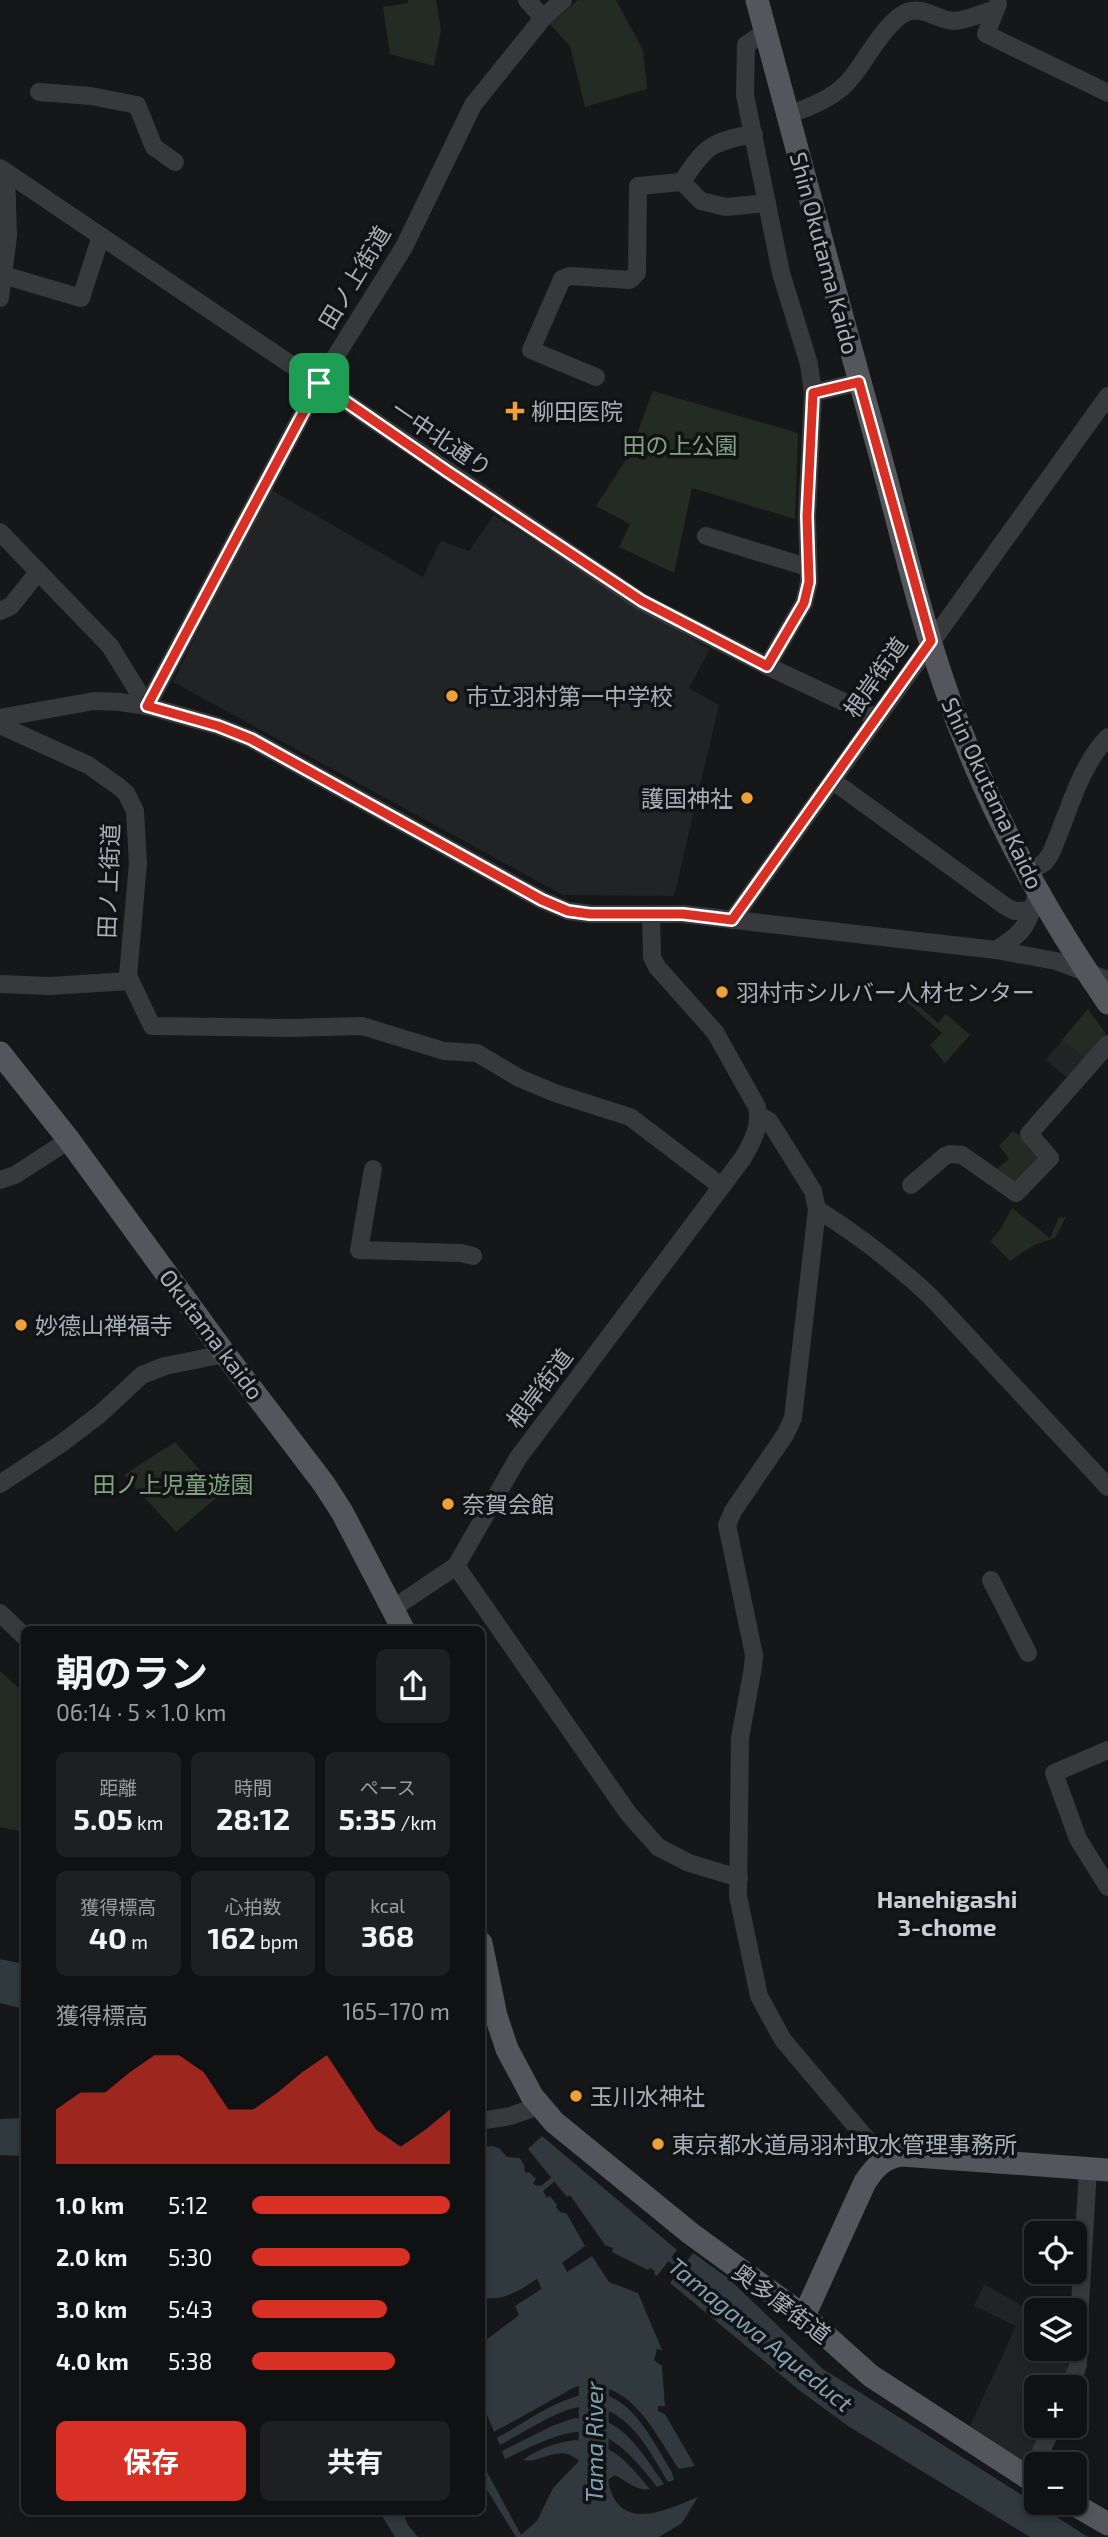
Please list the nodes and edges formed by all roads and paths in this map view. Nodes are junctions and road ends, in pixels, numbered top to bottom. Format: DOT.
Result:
graph roads {
  1 [pos="527,0"];
  2 [pos="564,0"];
  3 [pos="757,0"];
  4 [pos="997,5"];
  5 [pos="543,18"];
  6 [pos="765,32"];
  7 [pos="39,92"];
  8 [pos="1108,93"];
  9 [pos="788,114"];
  10 [pos="754,134"];
  11 [pos="175,162"];
  12 [pos="3,170"];
  13 [pos="682,182"];
  14 [pos="768,203"];
  15 [pos="101,236"];
  16 [pos="3,275"];
  17 [pos="0,298"];
  18 [pos="596,377"];
  19 [pos="859,382"];
  20 [pos="319,383"];
  21 [pos="813,393"];
  22 [pos="1108,396"];
  23 [pos="0,532"];
  24 [pos="706,536"];
  25 [pos="807,567"];
  26 [pos="38,572"];
  27 [pos="0,611"];
  28 [pos="931,641"];
  29 [pos="767,666"];
  30 [pos="147,706"];
  31 [pos="876,717"];
  32 [pos="0,718"];
  33 [pos="0,725"];
  34 [pos="1108,737"];
  35 [pos="833,781"];
  36 [pos="1032,891"];
  37 [pos="650,914"];
  38 [pos="732,920"];
  39 [pos="996,950"];
  40 [pos="1085,971"];
  41 [pos="1108,979"];
  42 [pos="129,981"];
  43 [pos="0,984"];
  44 [pos="1108,1003"];
  45 [pos="1108,1044"];
  46 [pos="0,1053"];
  47 [pos="758,1115"];
  48 [pos="69,1140"];
  49 [pos="373,1169"];
  50 [pos="0,1180"];
  51 [pos="911,1185"];
  52 [pos="722,1186"];
  53 [pos="817,1209"];
  54 [pos="473,1256"];
  55 [pos="225,1354"];
  56 [pos="0,1484"];
  57 [pos="1108,1487"];
  58 [pos="456,1566"];
  59 [pos="991,1580"];
  60 [pos="0,1613"];
  61 [pos="397,1619"];
  62 [pos="21,1633"];
  63 [pos="1028,1653"];
  64 [pos="1108,1750"];
  65 [pos="739,1878"];
  66 [pos="1108,1887"];
  67 [pos="485,1961"];
  68 [pos="539,2106"];
  69 [pos="485,2120"];
  70 [pos="887,2158"];
  71 [pos="1098,2169"];
  72 [pos="804,2316"];
  73 [pos="1075,2375"];
  74 [pos="1024,2476"];
  75 [pos="1087,2512"];
  76 [pos="1108,2524"];
  1 -- 5 [label="street"];
  2 -- 5 [label="street, 田ノ上街道"];
  3 -- 6 [label="main road, Shin Okutama Kaido"];
  4 -- 8 [label="street"];
  4 -- 9 [label="street"];
  5 -- 20 [label="street, 田ノ上街道"];
  6 -- 9 [label="main road, Shin Okutama Kaido"];
  6 -- 10 [label="street"];
  7 -- 11 [label="street"];
  9 -- 19 [label="main road, Shin Okutama Kaido"];
  10 -- 13 [label="street"];
  10 -- 14 [label="street"];
  12 -- 15 [label="street, 一中北通り"];
  12 -- 16 [label="street"];
  13 -- 14 [label="street"];
  13 -- 18 [label="street"];
  14 -- 21 [label="street"];
  15 -- 16 [label="street"];
  15 -- 20 [label="street, 一中北通り"];
  16 -- 17 [label="street"];
  19 -- 21 [label="street"];
  19 -- 28 [label="main road, Shin Okutama Kaido"];
  20 -- 29 [label="street, 一中北通り"];
  20 -- 30 [label="street, 田ノ上街道"];
  21 -- 25 [label="street"];
  22 -- 28 [label="street, 根岸街道"];
  23 -- 26 [label="street"];
  24 -- 25 [label="street"];
  25 -- 29 [label="street"];
  26 -- 27 [label="street"];
  26 -- 30 [label="street"];
  28 -- 31 [label="street, 根岸街道"];
  28 -- 36 [label="main road, Shin Okutama Kaido"];
  29 -- 31 [label="street, 一中北通り"];
  30 -- 32 [label="street"];
  30 -- 37 [label="street"];
  31 -- 35 [label="street, 根岸街道"];
  33 -- 42 [label="street, 田ノ上街道"];
  34 -- 36 [label="street"];
  35 -- 36 [label="street"];
  35 -- 38 [label="street, 根岸街道"];
  36 -- 39 [label="street"];
  36 -- 40 [label="main road, Shin Okutama Kaido"];
  37 -- 38 [label="street"];
  37 -- 47 [label="street"];
  38 -- 39 [label="street"];
  39 -- 40 [label="street"];
  40 -- 41 [label="street"];
  40 -- 44 [label="main road, Shin Okutama Kaido"];
  42 -- 43 [label="street"];
  42 -- 52 [label="street"];
  45 -- 51 [label="street"];
  46 -- 48 [label="main road, Okutama kaido"];
  47 -- 52 [label="street, 根岸街道"];
  47 -- 53 [label="street"];
  48 -- 50 [label="street"];
  48 -- 55 [label="main road, Okutama kaido"];
  49 -- 54 [label="street"];
  52 -- 58 [label="street, 根岸街道"];
  53 -- 57 [label="street"];
  53 -- 65 [label="street"];
  55 -- 56 [label="street"];
  55 -- 61 [label="main road, Okutama kaido"];
  58 -- 61 [label="street, 根岸街道"];
  58 -- 65 [label="street"];
  59 -- 63 [label="street"];
  60 -- 62 [label="street"];
  64 -- 66 [label="street"];
  65 -- 70 [label="street"];
  67 -- 68 [label="main road"];
  68 -- 69 [label="street"];
  68 -- 72 [label="main road, 奥多摩街道"];
  70 -- 71 [label="main road"];
  70 -- 72 [label="main road"];
  71 -- 73 [label="street"];
  72 -- 74 [label="main road, 奥多摩街道"];
  75 -- 76 [label="main road"];
}
